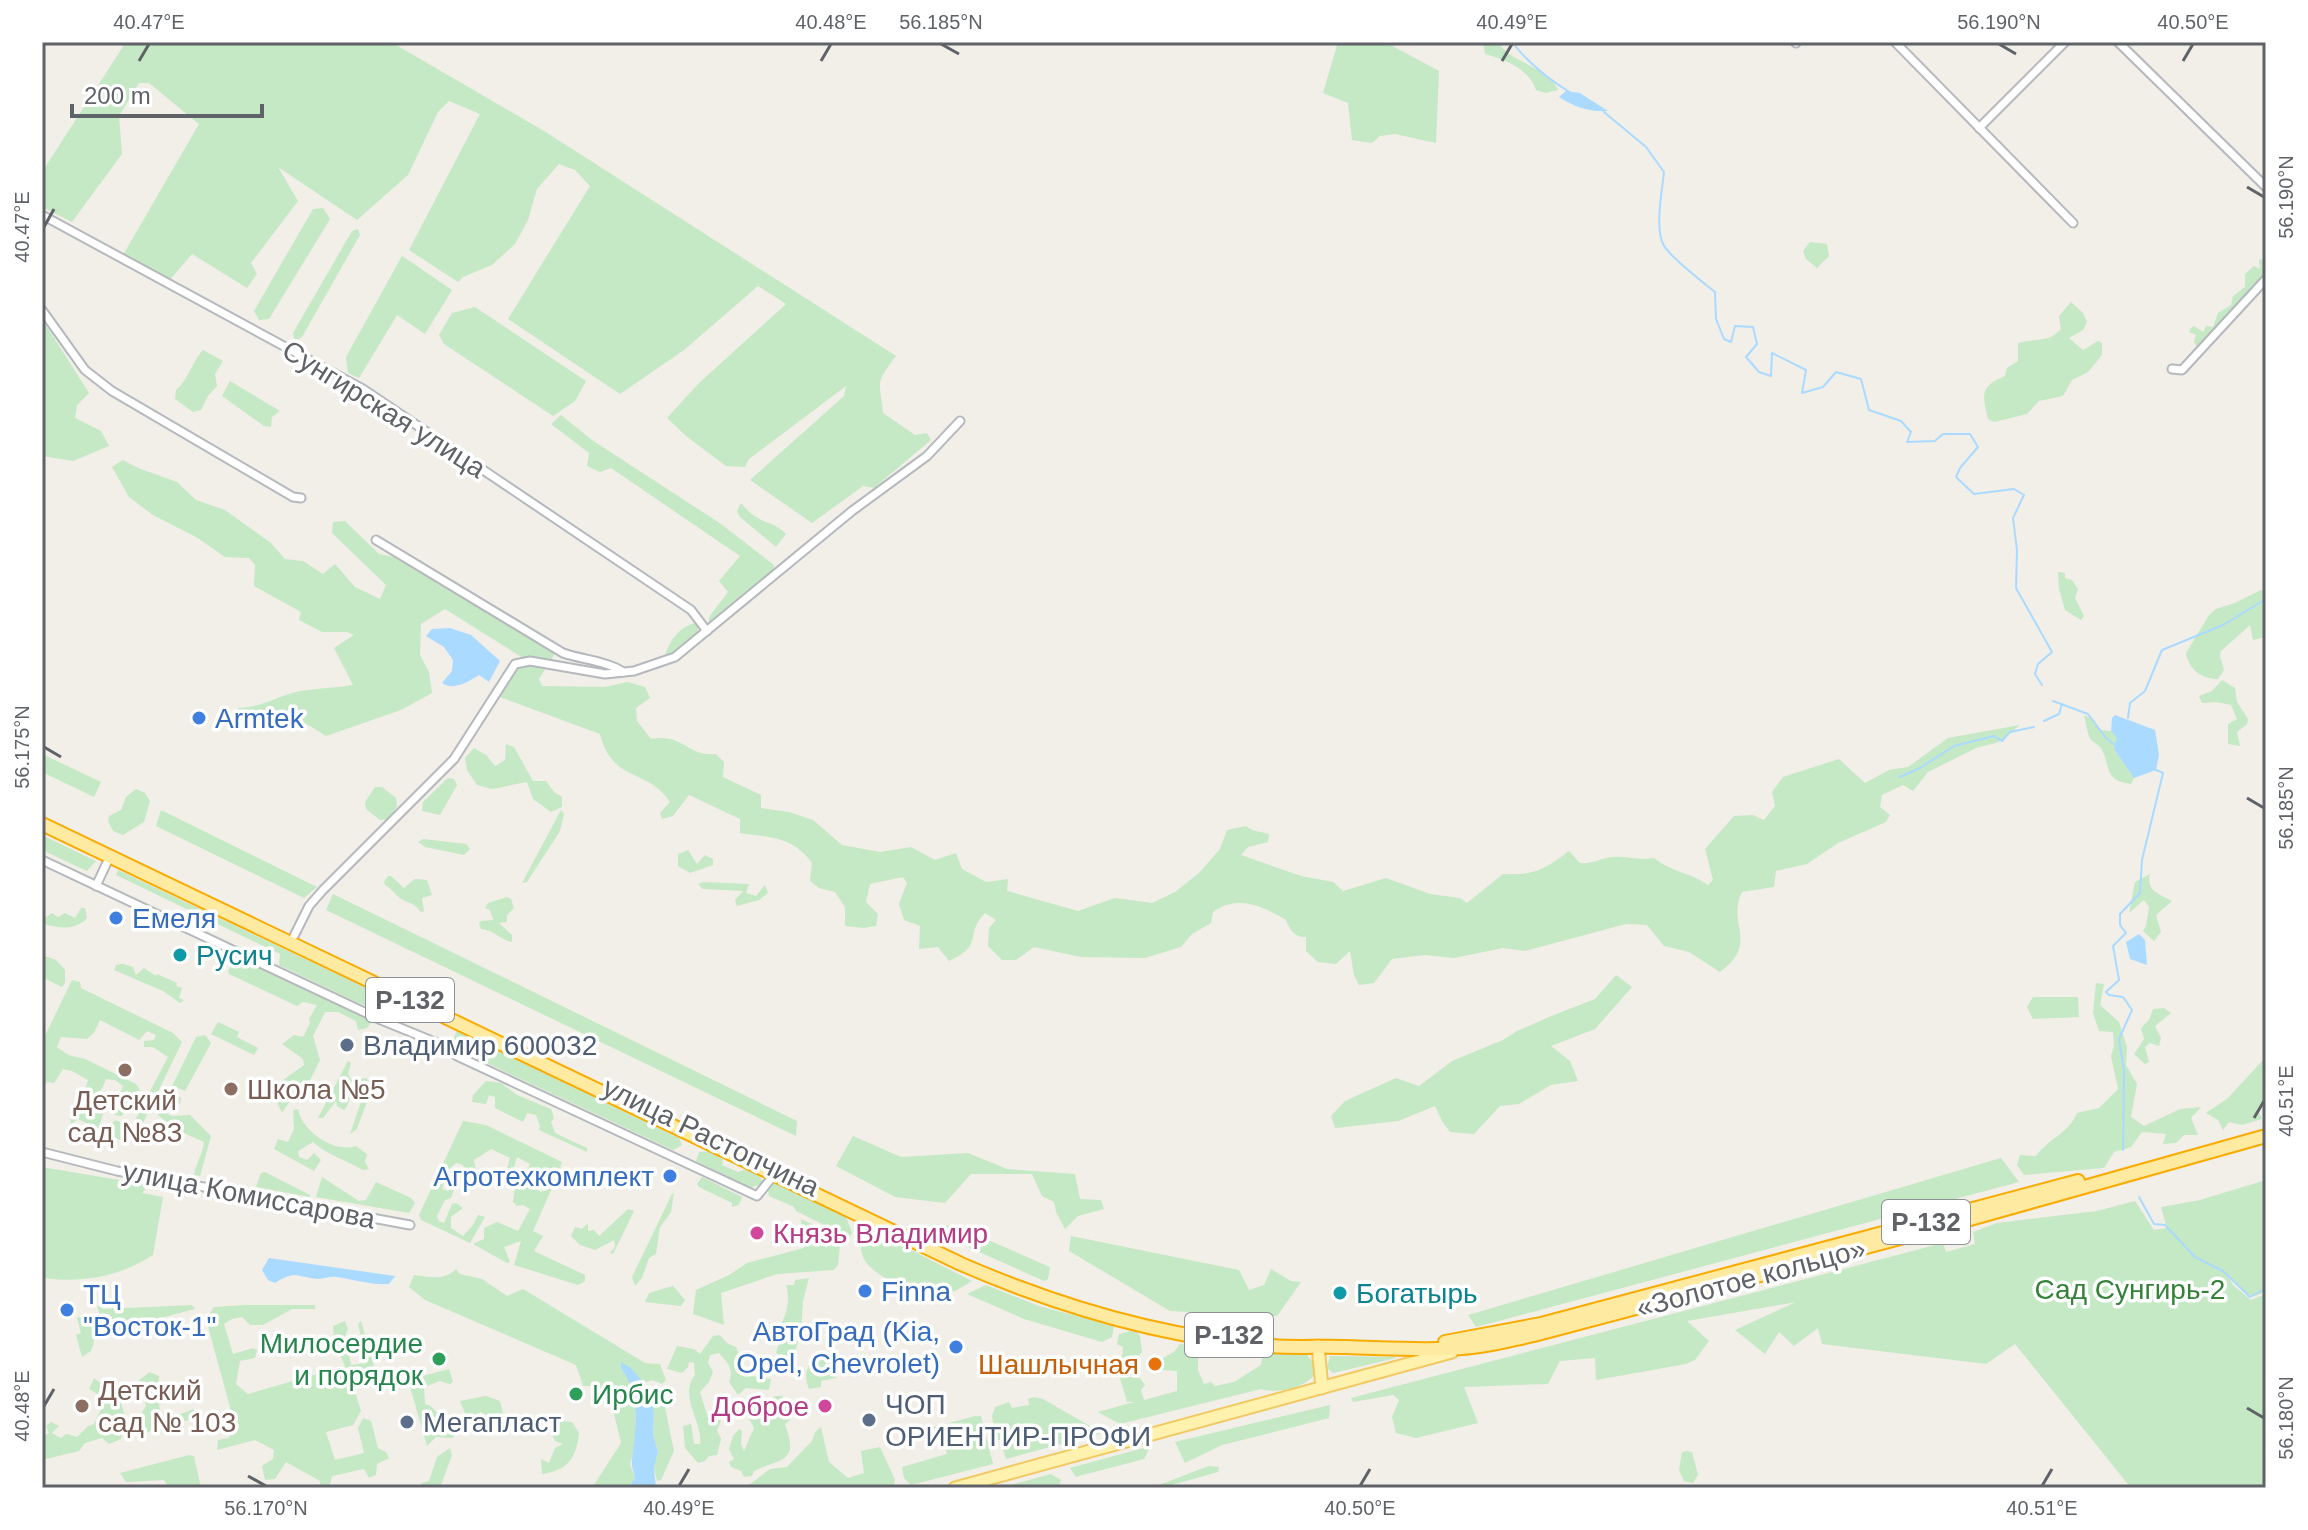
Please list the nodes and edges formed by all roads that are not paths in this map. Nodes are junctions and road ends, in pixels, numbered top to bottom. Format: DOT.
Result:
graph roads {
  1 [pos="1895,42"];
  2 [pos="2065,42"];
  3 [pos="2118,42"];
  4 [pos="1979,128"];
  5 [pos="2266,187"];
  6 [pos="42,215"];
  7 [pos="2073,223"];
  8 [pos="2266,279"];
  9 [pos="42,310"];
  10 [pos="2172,369"];
  11 [pos="960,421"];
  12 [pos="301,498"];
  13 [pos="376,540"];
  14 [pos="707,631"];
  15 [pos="623,672"];
  16 [pos="42,815"];
  17 [pos="42,824"];
  18 [pos="110,856"];
  19 [pos="42,860"];
  20 [pos="96,886"];
  21 [pos="294,936"];
  22 [pos="2266,1128"];
  23 [pos="2266,1136"];
  24 [pos="42,1152"];
  25 [pos="774,1175"];
  26 [pos="410,1225"];
  27 [pos="1586,1312"];
  28 [pos="1318,1346"];
  29 [pos="1466,1348"];
  30 [pos="1390,1349"];
  31 [pos="1393,1369"];
  32 [pos="1322,1388"];
  33 [pos="955,1488"];
  1 -- 4 [label="street"];
  2 -- 4 [label="street"];
  3 -- 5 [label="street"];
  4 -- 7 [label="street"];
  6 -- 14 [label="street, Сунгирская улица"];
  8 -- 10 [label="street"];
  9 -- 12 [label="street"];
  11 -- 14 [label="street"];
  13 -- 15 [label="street"];
  14 -- 15 [label="street"];
  15 -- 21 [label="street"];
  16 -- 21 [label="highway, улица Растопчина / Р-132"];
  17 -- 18 [label="highway, улица Растопчина / Р-132"];
  18 -- 20 [label="street"];
  18 -- 25 [label="highway, улица Растопчина / Р-132"];
  19 -- 20 [label="street, улица Растопчина"];
  20 -- 25 [label="street, улица Растопчина"];
  21 -- 28 [label="highway, улица Растопчина / Р-132"];
  22 -- 27 [label="highway, «Золотое кольцо» / Р-132"];
  23 -- 29 [label="highway, «Золотое кольцо» / Р-132"];
  24 -- 26 [label="street, улица Комиссарова"];
  25 -- 28 [label="highway, улица Растопчина / Р-132"];
  27 -- 30 [label="highway, улица Растопчина / Р-132"];
  28 -- 30 [label="highway, улица Растопчина / Р-132"];
  28 -- 32 [label="main road"];
  29 -- 30 [label="highway, улица Растопчина / Р-132"];
  29 -- 31 [label="main road"];
  30 -- 31 [label="main road"];
  31 -- 32 [label="main road"];
  32 -- 33 [label="main road"];
}
